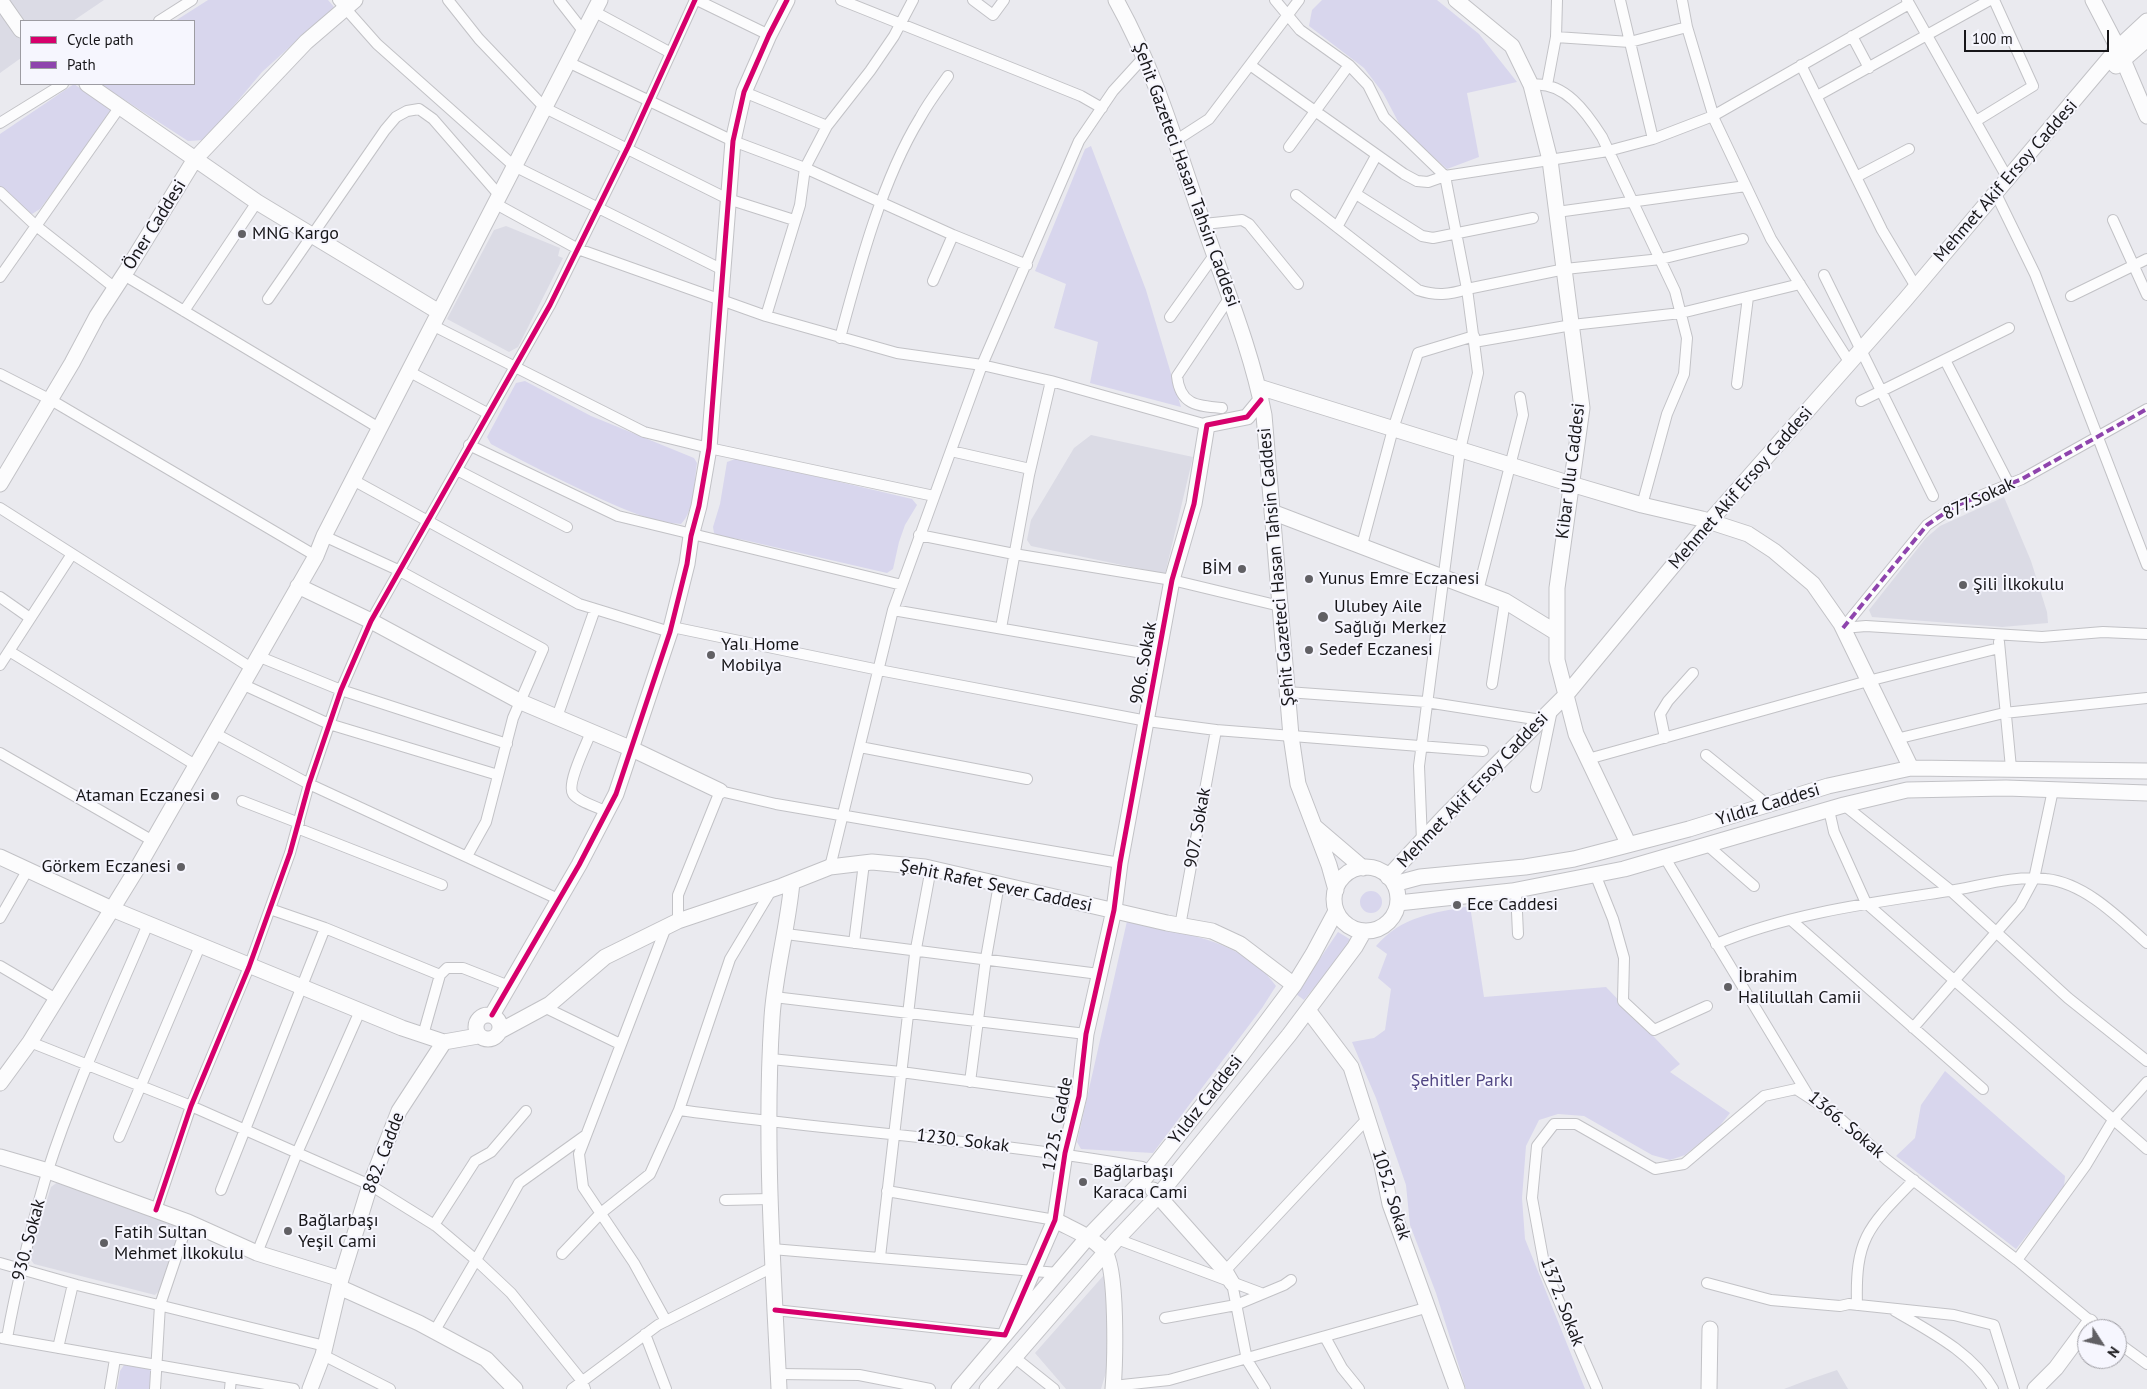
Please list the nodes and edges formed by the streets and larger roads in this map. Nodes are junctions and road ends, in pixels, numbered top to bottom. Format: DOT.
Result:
graph roads {
  1 [pos="0,0"];
  2 [pos="192,0"];
  3 [pos="448,0"];
  4 [pos="559,0"];
  5 [pos="696,0"];
  6 [pos="786,0"];
  7 [pos="842,0"];
  8 [pos="913,0"];
  9 [pos="973,0"];
  10 [pos="1004,0"];
  11 [pos="1116,0"];
  12 [pos="1275,0"];
  13 [pos="1299,0"];
  14 [pos="1456,0"];
  15 [pos="1558,0"];
  16 [pos="1620,0"];
  17 [pos="1682,0"];
  18 [pos="1990,0"];
  19 [pos="1994,0"];
  20 [pos="2093,0"];
  21 [pos="1908,2"];
  22 [pos="346,3"];
  23 [pos="597,6"];
  24 [pos="1287,14"];
  25 [pos="161,20"];
  26 [pos="2147,21"];
  27 [pos="901,23"];
  28 [pos="1687,27"];
  29 [pos="20,29"];
  30 [pos="584,32"];
  31 [pos="768,35"];
  32 [pos="1852,36"];
  33 [pos="1928,37"];
  34 [pos="1556,38"];
  35 [pos="2147,39"];
  36 [pos="1630,42"];
  37 [pos="671,53"];
  38 [pos="2120,54"];
  39 [pos="1144,57"];
  40 [pos="568,62"];
  41 [pos="1250,65"];
  42 [pos="1348,65"];
  43 [pos="1801,65"];
  44 [pos="1869,68"];
  45 [pos="948,76"];
  46 [pos="61,85"];
  47 [pos="88,85"];
  48 [pos="1531,85"];
  49 [pos="1548,85"];
  50 [pos="744,92"];
  51 [pos="1817,96"];
  52 [pos="650,100"];
  53 [pos="119,108"];
  54 [pos="545,108"];
  55 [pos="1102,108"];
  56 [pos="1314,111"];
  57 [pos="1713,116"];
  58 [pos="2147,116"];
  59 [pos="1976,121"];
  60 [pos="0,123"];
  61 [pos="827,126"];
  62 [pos="1653,139"];
  63 [pos="1176,140"];
  64 [pos="733,141"];
  65 [pos="1289,146"];
  66 [pos="628,147"];
  67 [pos="1909,149"];
  68 [pos="1608,151"];
  69 [pos="1376,156"];
  70 [pos="195,159"];
  71 [pos="1550,160"];
  72 [pos="514,166"];
  73 [pos="805,168"];
  74 [pos="1445,176"];
  75 [pos="1856,177"];
  76 [pos="2008,179"];
  77 [pos="1746,186"];
  78 [pos="0,192"];
  79 [pos="1356,194"];
  80 [pos="1996,194"];
  81 [pos="1296,195"];
  82 [pos="728,199"];
  83 [pos="498,200"];
  84 [pos="257,202"];
  85 [pos="882,202"];
  86 [pos="1633,203"];
  87 [pos="599,209"];
  88 [pos="1557,212"];
  89 [pos="1534,218"];
  90 [pos="794,220"];
  91 [pos="2112,220"];
  92 [pos="1204,224"];
  93 [pos="35,225"];
  94 [pos="1337,227"];
  95 [pos="1456,234"];
  96 [pos="311,235"];
  97 [pos="953,235"];
  98 [pos="1743,239"];
  99 [pos="578,250"];
  100 [pos="1215,254"];
  101 [pos="1661,259"];
  102 [pos="2147,259"];
  103 [pos="1027,265"];
  104 [pos="2134,266"];
  105 [pos="723,270"];
  106 [pos="1565,270"];
  107 [pos="124,275"];
  108 [pos="1824,275"];
  109 [pos="0,277"];
  110 [pos="933,281"];
  111 [pos="1298,284"];
  112 [pos="1800,284"];
  113 [pos="1916,287"];
  114 [pos="115,288"];
  115 [pos="1467,289"];
  116 [pos="2147,295"];
  117 [pos="2071,296"];
  118 [pos="1230,297"];
  119 [pos="1748,297"];
  120 [pos="268,299"];
  121 [pos="721,302"];
  122 [pos="184,311"];
  123 [pos="1681,313"];
  124 [pos="766,316"];
  125 [pos="1170,317"];
  126 [pos="435,318"];
  127 [pos="1572,325"];
  128 [pos="2009,328"];
  129 [pos="840,338"];
  130 [pos="1474,339"];
  131 [pos="1862,349"];
  132 [pos="1945,360"];
  133 [pos="1850,363"];
  134 [pos="982,364"];
  135 [pos="516,367"];
  136 [pos="408,371"];
  137 [pos="0,374"];
  138 [pos="1051,381"];
  139 [pos="1737,384"];
  140 [pos="1882,391"];
  141 [pos="1260,393"];
  142 [pos="1520,397"];
  143 [pos="51,400"];
  144 [pos="1861,401"];
  145 [pos="1222,408"];
  146 [pos="2147,409"];
  147 [pos="487,413"];
  148 [pos="1207,425"];
  149 [pos="379,428"];
  150 [pos="1393,429"];
  151 [pos="2096,436"];
  152 [pos="469,445"];
  153 [pos="709,448"];
  154 [pos="1460,450"];
  155 [pos="951,451"];
  156 [pos="1510,465"];
  157 [pos="1030,469"];
  158 [pos="458,470"];
  159 [pos="353,480"];
  160 [pos="0,484"];
  161 [pos="1570,484"];
  162 [pos="2009,484"];
  163 [pos="934,496"];
  164 [pos="1933,496"];
  165 [pos="1642,504"];
  166 [pos="0,508"];
  167 [pos="1272,512"];
  168 [pos="427,520"];
  169 [pos="1710,521"];
  170 [pos="568,527"];
  171 [pos="919,535"];
  172 [pos="324,536"];
  173 [pos="691,536"];
  174 [pos="1362,546"];
  175 [pos="72,554"];
  176 [pos="1014,554"];
  177 [pos="316,556"];
  178 [pos="2147,565"];
  179 [pos="398,570"];
  180 [pos="1444,578"];
  181 [pos="1172,580"];
  182 [pos="902,585"];
  183 [pos="298,586"];
  184 [pos="1478,591"];
  185 [pos="0,597"];
  186 [pos="1505,601"];
  187 [pos="1280,606"];
  188 [pos="595,609"];
  189 [pos="893,610"];
  190 [pos="30,618"];
  191 [pos="371,621"];
  192 [pos="1001,628"];
  193 [pos="1843,628"];
  194 [pos="671,629"];
  195 [pos="1557,633"];
  196 [pos="1998,634"];
  197 [pos="2147,634"];
  198 [pos="1999,648"];
  199 [pos="9,651"];
  200 [pos="1160,656"];
  201 [pos="256,663"];
  202 [pos="0,664"];
  203 [pos="880,670"];
  204 [pos="1693,673"];
  205 [pos="1868,681"];
  206 [pos="1492,684"];
  207 [pos="244,685"];
  208 [pos="341,690"];
  209 [pos="1287,692"];
  210 [pos="1566,695"];
  211 [pos="2147,698"];
  212 [pos="521,702"];
  213 [pos="1426,702"];
  214 [pos="1553,709"];
  215 [pos="2007,713"];
  216 [pos="557,717"];
  217 [pos="1147,720"];
  218 [pos="1542,720"];
  219 [pos="329,724"];
  220 [pos="1216,730"];
  221 [pos="591,732"];
  222 [pos="216,734"];
  223 [pos="1291,736"];
  224 [pos="1665,738"];
  225 [pos="1896,739"];
  226 [pos="506,744"];
  227 [pos="1421,745"];
  228 [pos="860,747"];
  229 [pos="632,749"];
  230 [pos="1483,751"];
  231 [pos="0,754"];
  232 [pos="1706,755"];
  233 [pos="1588,759"];
  234 [pos="197,766"];
  235 [pos="1911,768"];
  236 [pos="2011,768"];
  237 [pos="2147,771"];
  238 [pos="498,775"];
  239 [pos="1027,779"];
  240 [pos="309,784"];
  241 [pos="1536,787"];
  242 [pos="2054,790"];
  243 [pos="720,791"];
  244 [pos="2147,793"];
  245 [pos="242,801"];
  246 [pos="1844,805"];
  247 [pos="1769,806"];
  248 [pos="1829,810"];
  249 [pos="607,812"];
  250 [pos="843,815"];
  251 [pos="298,826"];
  252 [pos="1314,826"];
  253 [pos="153,840"];
  254 [pos="1422,841"];
  255 [pos="1628,843"];
  256 [pos="1707,845"];
  257 [pos="467,856"];
  258 [pos="0,858"];
  259 [pos="1665,858"];
  260 [pos="864,863"];
  261 [pos="1120,863"];
  262 [pos="830,867"];
  263 [pos="931,868"];
  264 [pos="1363,868"];
  265 [pos="27,871"];
  266 [pos="1595,874"];
  267 [pos="2034,879"];
  268 [pos="1391,880"];
  269 [pos="792,882"];
  270 [pos="999,884"];
  271 [pos="442,885"];
  272 [pos="1754,886"];
  273 [pos="772,889"];
  274 [pos="1336,890"];
  275 [pos="1516,890"];
  276 [pos="1950,890"];
  277 [pos="558,899"];
  278 [pos="1398,903"];
  279 [pos="1866,903"];
  280 [pos="112,909"];
  281 [pos="270,909"];
  282 [pos="1114,910"];
  283 [pos="1336,911"];
  284 [pos="0,918"];
  285 [pos="1791,920"];
  286 [pos="148,924"];
  287 [pos="672,924"];
  288 [pos="1180,926"];
  289 [pos="325,928"];
  290 [pos="1364,931"];
  291 [pos="1996,932"];
  292 [pos="786,934"];
  293 [pos="1518,934"];
  294 [pos="854,943"];
  295 [pos="2147,943"];
  296 [pos="1716,944"];
  297 [pos="200,946"];
  298 [pos="916,950"];
  299 [pos="986,958"];
  300 [pos="0,966"];
  301 [pos="249,967"];
  302 [pos="1099,974"];
  303 [pos="440,975"];
  304 [pos="1954,980"];
  305 [pos="1294,985"];
  306 [pos="509,986"];
  307 [pos="303,988"];
  308 [pos="774,997"];
  309 [pos="56,999"];
  310 [pos="1707,1006"];
  311 [pos="544,1007"];
  312 [pos="1308,1010"];
  313 [pos="360,1011"];
  314 [pos="908,1012"];
  315 [pos="492,1015"];
  316 [pos="978,1020"];
  317 [pos="1913,1028"];
  318 [pos="500,1031"];
  319 [pos="1086,1034"];
  320 [pos="423,1035"];
  321 [pos="478,1036"];
  322 [pos="30,1042"];
  323 [pos="444,1042"];
  324 [pos="620,1044"];
  325 [pos="771,1059"];
  326 [pos="2147,1061"];
  327 [pos="88,1064"];
  328 [pos="901,1072"];
  329 [pos="970,1082"];
  330 [pos="2147,1082"];
  331 [pos="0,1084"];
  332 [pos="142,1086"];
  333 [pos="1983,1089"];
  334 [pos="1079,1096"];
  335 [pos="1809,1097"];
  336 [pos="191,1106"];
  337 [pos="678,1110"];
  338 [pos="526,1111"];
  339 [pos="1368,1119"];
  340 [pos="2113,1120"];
  341 [pos="770,1122"];
  342 [pos="246,1130"];
  343 [pos="893,1133"];
  344 [pos="586,1136"];
  345 [pos="119,1138"];
  346 [pos="2147,1148"];
  347 [pos="297,1153"];
  348 [pos="1065,1153"];
  349 [pos="0,1157"];
  350 [pos="48,1171"];
  351 [pos="1144,1179"];
  352 [pos="1914,1180"];
  353 [pos="370,1185"];
  354 [pos="221,1190"];
  355 [pos="887,1191"];
  356 [pos="1158,1196"];
  357 [pos="770,1199"];
  358 [pos="725,1200"];
  359 [pos="156,1210"];
  360 [pos="600,1213"];
  361 [pos="1055,1220"];
  362 [pos="188,1222"];
  363 [pos="434,1224"];
  364 [pos="1088,1237"];
  365 [pos="1116,1239"];
  366 [pos="772,1249"];
  367 [pos="1106,1252"];
  368 [pos="257,1253"];
  369 [pos="562,1254"];
  370 [pos="880,1257"];
  371 [pos="476,1260"];
  372 [pos="2017,1260"];
  373 [pos="0,1263"];
  374 [pos="773,1267"];
  375 [pos="20,1269"];
  376 [pos="1032,1270"];
  377 [pos="1058,1273"];
  378 [pos="1229,1277"];
  379 [pos="1291,1280"];
  380 [pos="340,1283"];
  381 [pos="1707,1283"];
  382 [pos="73,1284"];
  383 [pos="1261,1293"];
  384 [pos="160,1305"];
  385 [pos="1236,1305"];
  386 [pos="1857,1305"];
  387 [pos="1429,1307"];
  388 [pos="1892,1309"];
  389 [pos="775,1310"];
  390 [pos="1166,1318"];
  391 [pos="2087,1319"];
  392 [pos="666,1321"];
  393 [pos="1710,1329"];
  394 [pos="434,1332"];
  395 [pos="645,1334"];
  396 [pos="1005,1335"];
  397 [pos="1325,1337"];
  398 [pos="3,1338"];
  399 [pos="2077,1345"];
  400 [pos="58,1348"];
  401 [pos="2127,1349"];
  402 [pos="324,1351"];
  403 [pos="1014,1357"];
  404 [pos="115,1359"];
  405 [pos="1247,1360"];
  406 [pos="2147,1364"];
  407 [pos="158,1366"];
  408 [pos="778,1381"];
  409 [pos="231,1384"];
  410 [pos="584,1385"];
  411 [pos="1113,1388"];
  412 [pos="110,1389"];
  413 [pos="155,1389"];
  414 [pos="294,1389"];
  415 [pos="310,1389"];
  416 [pos="390,1389"];
  417 [pos="515,1389"];
  418 [pos="572,1389"];
  419 [pos="666,1389"];
  420 [pos="930,1389"];
  421 [pos="959,1389"];
  422 [pos="987,1389"];
  423 [pos="1054,1389"];
  424 [pos="1265,1389"];
  425 [pos="1359,1389"];
  426 [pos="1456,1389"];
  427 [pos="1597,1389"];
  428 [pos="1709,1389"];
  429 [pos="1994,1389"];
  430 [pos="2014,1389"];
  431 [pos="2035,1389"];
  1 -- 29 [label="street"];
  2 -- 25 [label="street"];
  3 -- 54 [label="street"];
  4 -- 30 [label="street"];
  5 -- 31 [label="street"];
  5 -- 37 [label="street"];
  6 -- 31 [label="street"];
  7 -- 27 [label="street"];
  8 -- 27 [label="street"];
  9 -- 10 [label="street"];
  11 -- 39 [label="street, Şehit Gazeteci Hasan Tahsin Caddesi"];
  12 -- 24 [label="street"];
  13 -- 24 [label="street"];
  14 -- 48 [label="street, Kibar Ulu Caddesi"];
  15 -- 34 [label="street"];
  16 -- 36 [label="street"];
  17 -- 28 [label="street"];
  18 -- 33 [label="street"];
  19 -- 59 [label="street"];
  20 -- 38 [label="street"];
  21 -- 32 [label="street"];
  21 -- 33 [label="street"];
  22 -- 70 [label="street, Öner Caddesi"];
  22 -- 72 [label="street"];
  23 -- 30 [label="street"];
  23 -- 37 [label="street"];
  24 -- 41 [label="street"];
  24 -- 42 [label="street"];
  26 -- 38 [label="street, Mehmet Akif Ersoy Caddesi"];
  27 -- 55 [label="street"];
  27 -- 61 [label="street"];
  28 -- 36 [label="street"];
  28 -- 57 [label="street"];
  30 -- 40 [label="street"];
  31 -- 50 [label="street"];
  32 -- 43 [label="street"];
  32 -- 44 [label="street"];
  33 -- 44 [label="street"];
  33 -- 59 [label="street"];
  34 -- 36 [label="street"];
  34 -- 49 [label="street"];
  35 -- 38 [label="street, Mehmet Akif Ersoy Caddesi"];
  36 -- 62 [label="street"];
  37 -- 52 [label="street"];
  38 -- 58 [label="street"];
  38 -- 76 [label="street, Mehmet Akif Ersoy Caddesi"];
  39 -- 55 [label="street"];
  39 -- 63 [label="street, Şehit Gazeteci Hasan Tahsin Caddesi"];
  40 -- 52 [label="street"];
  40 -- 54 [label="street"];
  41 -- 56 [label="street"];
  41 -- 63 [label="street"];
  42 -- 56 [label="street"];
  42 -- 74 [label="street"];
  43 -- 51 [label="street"];
  43 -- 57 [label="street"];
  44 -- 51 [label="street"];
  45 -- 85 [label="street"];
  46 -- 60 [label="street"];
  47 -- 53 [label="street"];
  48 -- 49 [label="street"];
  48 -- 71 [label="street, Kibar Ulu Caddesi"];
  49 -- 68 [label="street"];
  50 -- 61 [label="street"];
  50 -- 64 [label="street"];
  51 -- 75 [label="street"];
  52 -- 64 [label="street"];
  52 -- 66 [label="street"];
  53 -- 70 [label="street"];
  53 -- 93 [label="street"];
  54 -- 66 [label="street"];
  54 -- 72 [label="street"];
  55 -- 103 [label="street"];
  56 -- 65 [label="street"];
  56 -- 69 [label="street"];
  57 -- 62 [label="street"];
  57 -- 77 [label="street"];
  59 -- 76 [label="street"];
  61 -- 73 [label="street"];
  62 -- 68 [label="street"];
  63 -- 92 [label="street, Şehit Gazeteci Hasan Tahsin Caddesi"];
  64 -- 73 [label="street"];
  64 -- 82 [label="street"];
  66 -- 82 [label="street"];
  66 -- 87 [label="street"];
  67 -- 75 [label="street"];
  68 -- 71 [label="street"];
  68 -- 86 [label="street"];
  69 -- 74 [label="street"];
  69 -- 79 [label="street"];
  70 -- 84 [label="street"];
  70 -- 107 [label="street, Öner Caddesi"];
  71 -- 74 [label="street"];
  71 -- 88 [label="street, Kibar Ulu Caddesi"];
  72 -- 83 [label="street"];
  72 -- 87 [label="street"];
  73 -- 85 [label="street"];
  73 -- 90 [label="street"];
  74 -- 95 [label="street"];
  75 -- 113 [label="street"];
  76 -- 80 [label="street, Mehmet Akif Ersoy Caddesi"];
  77 -- 86 [label="street"];
  77 -- 112 [label="street"];
  78 -- 93 [label="street"];
  79 -- 94 [label="street"];
  79 -- 95 [label="street"];
  80 -- 113 [label="street, Mehmet Akif Ersoy Caddesi"];
  80 -- 151 [label="street"];
  81 -- 94 [label="street"];
  82 -- 90 [label="street"];
  82 -- 105 [label="street"];
  83 -- 96 [label="street"];
  83 -- 99 [label="street"];
  83 -- 126 [label="street"];
  84 -- 96 [label="street"];
  84 -- 122 [label="street"];
  85 -- 97 [label="street"];
  85 -- 129 [label="street"];
  86 -- 88 [label="street"];
  86 -- 101 [label="street"];
  87 -- 99 [label="street"];
  87 -- 105 [label="street"];
  88 -- 106 [label="street, Kibar Ulu Caddesi"];
  89 -- 95 [label="street"];
  90 -- 124 [label="street"];
  91 -- 104 [label="street"];
  92 -- 100 [label="street, Şehit Gazeteci Hasan Tahsin Caddesi"];
  92 -- 111 [label="street"];
  93 -- 109 [label="street"];
  93 -- 114 [label="street"];
  94 -- 115 [label="street"];
  95 -- 115 [label="street"];
  96 -- 120 [label="street"];
  96 -- 126 [label="street"];
  97 -- 103 [label="street"];
  97 -- 110 [label="street"];
  98 -- 101 [label="street"];
  99 -- 121 [label="street"];
  99 -- 135 [label="street"];
  100 -- 118 [label="street, Şehit Gazeteci Hasan Tahsin Caddesi"];
  100 -- 125 [label="street"];
  101 -- 106 [label="street"];
  101 -- 123 [label="street"];
  102 -- 104 [label="street"];
  103 -- 134 [label="street"];
  104 -- 116 [label="street"];
  104 -- 117 [label="street"];
  105 -- 121 [label="street"];
  106 -- 115 [label="street"];
  106 -- 127 [label="street, Kibar Ulu Caddesi"];
  107 -- 114 [label="street, Öner Caddesi"];
  107 -- 122 [label="street"];
  108 -- 131 [label="street"];
  112 -- 119 [label="street"];
  112 -- 133 [label="street"];
  113 -- 131 [label="street, Mehmet Akif Ersoy Caddesi"];
  114 -- 143 [label="street, Öner Caddesi"];
  115 -- 130 [label="street"];
  118 -- 141 [label="street, Şehit Gazeteci Hasan Tahsin Caddesi"];
  118 -- 145 [label="street"];
  119 -- 123 [label="street"];
  119 -- 139 [label="street"];
  121 -- 124 [label="street"];
  121 -- 153 [label="street"];
  122 -- 149 [label="street"];
  123 -- 127 [label="street"];
  123 -- 165 [label="street"];
  124 -- 129 [label="street"];
  126 -- 135 [label="street"];
  126 -- 136 [label="street"];
  127 -- 130 [label="street"];
  127 -- 161 [label="street, Kibar Ulu Caddesi"];
  128 -- 132 [label="street"];
  129 -- 134 [label="street"];
  130 -- 150 [label="street"];
  130 -- 154 [label="street"];
  131 -- 133 [label="street, Mehmet Akif Ersoy Caddesi"];
  131 -- 140 [label="street"];
  132 -- 140 [label="street"];
  132 -- 162 [label="street"];
  133 -- 169 [label="street, Mehmet Akif Ersoy Caddesi"];
  134 -- 138 [label="street"];
  134 -- 155 [label="street"];
  135 -- 147 [label="street"];
  135 -- 153 [label="street"];
  136 -- 147 [label="street"];
  136 -- 149 [label="street"];
  137 -- 143 [label="street"];
  138 -- 148 [label="street"];
  138 -- 157 [label="street"];
  140 -- 144 [label="street"];
  140 -- 164 [label="street"];
  141 -- 148 [label="street"];
  141 -- 150 [label="street"];
  141 -- 167 [label="street, Şehit Gazeteci Hasan Tahsin Caddesi"];
  142 -- 156 [label="street"];
  143 -- 160 [label="street, Öner Caddesi"];
  143 -- 177 [label="street"];
  146 -- 151 [label="street, 877.Sokak"];
  147 -- 152 [label="street"];
  148 -- 181 [label="street, 906. Sokak"];
  149 -- 159 [label="street"];
  150 -- 154 [label="street"];
  150 -- 174 [label="street"];
  151 -- 162 [label="street, 877.Sokak"];
  151 -- 178 [label="street"];
  152 -- 158 [label="street"];
  152 -- 173 [label="street"];
  153 -- 163 [label="street"];
  153 -- 173 [label="street"];
  154 -- 156 [label="street"];
  154 -- 180 [label="street"];
  155 -- 157 [label="street"];
  155 -- 163 [label="street"];
  156 -- 161 [label="street"];
  156 -- 184 [label="street"];
  157 -- 176 [label="street"];
  158 -- 168 [label="street"];
  158 -- 170 [label="street"];
  159 -- 168 [label="street"];
  159 -- 172 [label="street"];
  161 -- 165 [label="street"];
  161 -- 195 [label="street, Kibar Ulu Caddesi"];
  162 -- 193 [label="street, 877.Sokak"];
  163 -- 171 [label="street"];
  165 -- 169 [label="street"];
  166 -- 175 [label="street"];
  167 -- 174 [label="street"];
  167 -- 187 [label="street, Şehit Gazeteci Hasan Tahsin Caddesi"];
  168 -- 179 [label="street"];
  168 -- 188 [label="street"];
  169 -- 193 [label="street"];
  169 -- 210 [label="street, Mehmet Akif Ersoy Caddesi"];
  171 -- 176 [label="street"];
  171 -- 182 [label="street"];
  172 -- 177 [label="street"];
  172 -- 179 [label="street"];
  173 -- 182 [label="street"];
  173 -- 194 [label="street"];
  174 -- 180 [label="street"];
  175 -- 190 [label="street"];
  175 -- 201 [label="street"];
  176 -- 181 [label="street"];
  176 -- 192 [label="street"];
  177 -- 183 [label="street"];
  179 -- 191 [label="street"];
  179 -- 212 [label="street"];
  180 -- 184 [label="street"];
  180 -- 213 [label="street"];
  181 -- 187 [label="street"];
  181 -- 200 [label="street, 906. Sokak"];
  182 -- 189 [label="street"];
  183 -- 191 [label="street"];
  183 -- 201 [label="street"];
  184 -- 186 [label="street"];
  185 -- 190 [label="street"];
  186 -- 195 [label="street"];
  186 -- 206 [label="street"];
  187 -- 209 [label="street, Şehit Gazeteci Hasan Tahsin Caddesi"];
  188 -- 194 [label="street"];
  188 -- 216 [label="street"];
  189 -- 192 [label="street"];
  189 -- 203 [label="street"];
  190 -- 199 [label="street"];
  191 -- 208 [label="street"];
  191 -- 212 [label="street"];
  192 -- 200 [label="street"];
  193 -- 196 [label="street"];
  193 -- 205 [label="street"];
  194 -- 203 [label="street"];
  194 -- 229 [label="street"];
  195 -- 210 [label="street, Kibar Ulu Caddesi"];
  196 -- 197 [label="street"];
  196 -- 198 [label="street"];
  198 -- 205 [label="street"];
  198 -- 215 [label="street"];
  199 -- 202 [label="street"];
  199 -- 234 [label="street"];
  200 -- 217 [label="street, 906. Sokak"];
  201 -- 207 [label="street"];
  201 -- 208 [label="street"];
  203 -- 217 [label="street"];
  203 -- 228 [label="street"];
  204 -- 224 [label="street"];
  205 -- 224 [label="street"];
  205 -- 225 [label="street"];
  207 -- 219 [label="street"];
  207 -- 222 [label="street"];
  208 -- 219 [label="street"];
  208 -- 226 [label="street"];
  209 -- 213 [label="street"];
  209 -- 223 [label="street, Şehit Gazeteci Hasan Tahsin Caddesi"];
  210 -- 214 [label="street, Mehmet Akif Ersoy Caddesi"];
  210 -- 233 [label="street, Kibar Ulu Caddesi"];
  211 -- 215 [label="street"];
  212 -- 216 [label="street"];
  212 -- 226 [label="street"];
  213 -- 218 [label="street"];
  213 -- 227 [label="street"];
  214 -- 218 [label="street, Mehmet Akif Ersoy Caddesi"];
  214 -- 241 [label="street"];
  215 -- 225 [label="street"];
  215 -- 236 [label="street"];
  216 -- 221 [label="street"];
  217 -- 220 [label="street"];
  217 -- 261 [label="street, 906. Sokak"];
  218 -- 254 [label="street, Mehmet Akif Ersoy Caddesi"];
  219 -- 238 [label="street"];
  219 -- 240 [label="street"];
  220 -- 223 [label="street"];
  220 -- 288 [label="street, 907. Sokak"];
  221 -- 229 [label="street"];
  221 -- 249 [label="street"];
  222 -- 234 [label="street"];
  222 -- 240 [label="street"];
  223 -- 227 [label="street"];
  223 -- 252 [label="street, Şehit Gazeteci Hasan Tahsin Caddesi"];
  224 -- 233 [label="street"];
  225 -- 235 [label="street"];
  226 -- 238 [label="street"];
  227 -- 230 [label="street"];
  227 -- 254 [label="street"];
  228 -- 239 [label="street"];
  228 -- 250 [label="street"];
  229 -- 243 [label="street"];
  229 -- 249 [label="street"];
  231 -- 253 [label="street"];
  232 -- 247 [label="street"];
  233 -- 255 [label="street, Kibar Ulu Caddesi"];
  234 -- 253 [label="street"];
  235 -- 236 [label="street, Yıldız Caddesi"];
  235 -- 247 [label="street, Yıldız Caddesi"];
  236 -- 237 [label="street, Yıldız Caddesi"];
  238 -- 257 [label="street"];
  240 -- 251 [label="street"];
  240 -- 257 [label="street"];
  242 -- 244 [label="street, Yıldız Caddesi"];
  242 -- 246 [label="street, Yıldız Caddesi"];
  242 -- 267 [label="street"];
  243 -- 250 [label="street"];
  243 -- 287 [label="street"];
  245 -- 251 [label="street"];
  246 -- 248 [label="street, Yıldız Caddesi"];
  246 -- 276 [label="street"];
  247 -- 255 [label="street, Yıldız Caddesi"];
  248 -- 256 [label="street, Yıldız Caddesi"];
  248 -- 279 [label="street"];
  249 -- 277 [label="street"];
  250 -- 261 [label="street"];
  250 -- 262 [label="street"];
  251 -- 271 [label="street"];
  251 -- 281 [label="street"];
  252 -- 264 [label="street, Şehit Gazeteci Hasan Tahsin Caddesi"];
  252 -- 274 [label="street, Şehit Gazeteci Hasan Tahsin Caddesi"];
  253 -- 280 [label="street"];
  254 -- 268 [label="street, Mehmet Akif Ersoy Caddesi"];
  255 -- 268 [label="street, Yıldız Caddesi"];
  256 -- 259 [label="street, Yıldız Caddesi"];
  256 -- 272 [label="street"];
  257 -- 277 [label="street"];
  258 -- 265 [label="street"];
  259 -- 266 [label="street, Yıldız Caddesi"];
  259 -- 296 [label="street, 1366. Sokak"];
  260 -- 262 [label="street, Şehit Rafet Sever Caddesi"];
  260 -- 263 [label="street, Şehit Rafet Sever Caddesi"];
  260 -- 294 [label="street"];
  261 -- 282 [label="street, 906. Sokak"];
  262 -- 269 [label="street, Şehit Rafet Sever Caddesi"];
  263 -- 270 [label="street, Şehit Rafet Sever Caddesi"];
  263 -- 298 [label="street"];
  264 -- 268 [label="street"];
  264 -- 274 [label="street"];
  265 -- 280 [label="street"];
  265 -- 284 [label="street"];
  266 -- 275 [label="street, Yıldız Caddesi"];
  266 -- 310 [label="street"];
  267 -- 276 [label="street"];
  267 -- 291 [label="street"];
  267 -- 295 [label="street"];
  268 -- 278 [label="street"];
  269 -- 273 [label="street, Şehit Rafet Sever Caddesi"];
  269 -- 292 [label="street"];
  270 -- 282 [label="street, Şehit Rafet Sever Caddesi"];
  270 -- 299 [label="street"];
  273 -- 287 [label="street, Şehit Rafet Sever Caddesi"];
  273 -- 337 [label="street"];
  274 -- 283 [label="street, Yıldız Caddesi"];
  275 -- 278 [label="street, Yıldız Caddesi"];
  275 -- 293 [label="street"];
  276 -- 279 [label="street"];
  276 -- 291 [label="street"];
  277 -- 306 [label="street"];
  278 -- 290 [label="street"];
  279 -- 285 [label="street"];
  279 -- 304 [label="street"];
  280 -- 286 [label="street"];
  280 -- 309 [label="street"];
  281 -- 289 [label="street"];
  281 -- 301 [label="street"];
  282 -- 288 [label="street, Şehit Rafet Sever Caddesi"];
  282 -- 302 [label="street, 1225. Cadde"];
  283 -- 290 [label="street"];
  283 -- 305 [label="street, Yıldız Caddesi"];
  285 -- 296 [label="street"];
  285 -- 317 [label="street"];
  286 -- 297 [label="street"];
  286 -- 327 [label="street, 930. Sokak"];
  287 -- 311 [label="street, Şehit Rafet Sever Caddesi"];
  287 -- 324 [label="street"];
  288 -- 305 [label="street, Şehit Rafet Sever Caddesi"];
  289 -- 303 [label="street"];
  289 -- 307 [label="street"];
  290 -- 312 [label="street, Yıldız Caddesi"];
  291 -- 304 [label="street"];
  291 -- 326 [label="street"];
  292 -- 294 [label="street"];
  292 -- 308 [label="street"];
  294 -- 298 [label="street"];
  296 -- 335 [label="street, 1366. Sokak"];
  297 -- 301 [label="street"];
  297 -- 332 [label="street"];
  298 -- 299 [label="street"];
  298 -- 314 [label="street"];
  299 -- 302 [label="street"];
  299 -- 316 [label="street"];
  300 -- 309 [label="street"];
  301 -- 307 [label="street"];
  301 -- 336 [label="street"];
  302 -- 319 [label="street, 1225. Cadde"];
  303 -- 306 [label="street"];
  303 -- 320 [label="street"];
  304 -- 317 [label="street"];
  304 -- 340 [label="street"];
  305 -- 351 [label="street, Yıldız Caddesi"];
  306 -- 315 [label="street"];
  307 -- 313 [label="street"];
  307 -- 342 [label="street"];
  308 -- 314 [label="street"];
  308 -- 325 [label="street"];
  309 -- 322 [label="street"];
  311 -- 318 [label="street, Şehit Rafet Sever Caddesi"];
  311 -- 324 [label="street"];
  312 -- 339 [label="street, 1052. Sokak"];
  312 -- 356 [label="street, Yıldız Caddesi"];
  313 -- 320 [label="street"];
  313 -- 347 [label="street"];
  314 -- 316 [label="street"];
  314 -- 328 [label="street"];
  315 -- 318 [label="street"];
  315 -- 321 [label="street"];
  316 -- 319 [label="street"];
  316 -- 329 [label="street"];
  317 -- 333 [label="street"];
  318 -- 321 [label="street"];
  319 -- 334 [label="street, 1225. Cadde"];
  320 -- 323 [label="street"];
  321 -- 323 [label="street"];
  322 -- 327 [label="street"];
  322 -- 331 [label="street"];
  323 -- 353 [label="street, 882. Cadde"];
  324 -- 344 [label="street"];
  325 -- 328 [label="street"];
  325 -- 341 [label="street"];
  327 -- 332 [label="street"];
  327 -- 350 [label="street, 930. Sokak"];
  328 -- 329 [label="street"];
  328 -- 343 [label="street"];
  329 -- 334 [label="street"];
  330 -- 340 [label="street"];
  332 -- 336 [label="street"];
  332 -- 345 [label="street"];
  334 -- 348 [label="street, 1225. Cadde"];
  335 -- 352 [label="street, 1366. Sokak"];
  335 -- 427 [label="street, 1372. Sokak"];
  336 -- 342 [label="street"];
  336 -- 359 [label="street"];
  337 -- 341 [label="street, 1230. Sokak"];
  337 -- 360 [label="street"];
  338 -- 363 [label="street"];
  339 -- 378 [label="street"];
  339 -- 387 [label="street, 1052. Sokak"];
  340 -- 346 [label="street"];
  340 -- 372 [label="street"];
  341 -- 343 [label="street, 1230. Sokak"];
  341 -- 357 [label="street"];
  342 -- 347 [label="street"];
  342 -- 354 [label="street"];
  343 -- 348 [label="street, 1230. Sokak"];
  343 -- 355 [label="street"];
  344 -- 360 [label="street"];
  344 -- 371 [label="street"];
  347 -- 353 [label="street"];
  347 -- 368 [label="street"];
  348 -- 351 [label="street, 1230. Sokak"];
  348 -- 361 [label="street, 1225. Cadde"];
  349 -- 350 [label="street"];
  350 -- 359 [label="street"];
  350 -- 375 [label="street, 930. Sokak"];
  351 -- 356 [label="street"];
  351 -- 364 [label="street, Yıldız Caddesi"];
  352 -- 372 [label="street, 1366. Sokak"];
  352 -- 386 [label="street"];
  353 -- 363 [label="street"];
  353 -- 380 [label="street, 882. Cadde"];
  355 -- 361 [label="street"];
  355 -- 370 [label="street"];
  356 -- 365 [label="street, Yıldız Caddesi"];
  356 -- 378 [label="street"];
  357 -- 358 [label="street"];
  357 -- 366 [label="street"];
  359 -- 362 [label="street"];
  360 -- 369 [label="street"];
  360 -- 392 [label="street"];
  361 -- 364 [label="street"];
  361 -- 376 [label="street, 1225. Cadde"];
  362 -- 368 [label="street"];
  362 -- 384 [label="street"];
  363 -- 371 [label="street"];
  364 -- 367 [label="street"];
  364 -- 377 [label="street, Yıldız Caddesi"];
  365 -- 367 [label="street, Yıldız Caddesi"];
  365 -- 378 [label="street"];
  366 -- 370 [label="street"];
  366 -- 374 [label="street"];
  367 -- 403 [label="street, Yıldız Caddesi"];
  367 -- 411 [label="street"];
  368 -- 380 [label="street"];
  370 -- 376 [label="street"];
  371 -- 394 [label="street"];
  371 -- 410 [label="street"];
  372 -- 391 [label="street, 1366. Sokak"];
  373 -- 375 [label="street"];
  374 -- 389 [label="street"];
  374 -- 392 [label="street"];
  375 -- 382 [label="street"];
  375 -- 398 [label="street, 930. Sokak"];
  376 -- 377 [label="street"];
  376 -- 396 [label="street, 1225. Cadde"];
  377 -- 396 [label="street, Yıldız Caddesi"];
  378 -- 383 [label="street"];
  378 -- 385 [label="street"];
  379 -- 383 [label="street"];
  380 -- 394 [label="street"];
  380 -- 402 [label="street, 882. Cadde"];
  381 -- 386 [label="street"];
  382 -- 384 [label="street"];
  382 -- 400 [label="street"];
  383 -- 385 [label="street"];
  384 -- 402 [label="street"];
  384 -- 407 [label="street"];
  385 -- 390 [label="street"];
  385 -- 405 [label="street"];
  386 -- 388 [label="street"];
  387 -- 397 [label="street"];
  387 -- 426 [label="street, 1052. Sokak"];
  388 -- 429 [label="street"];
  388 -- 430 [label="street"];
  389 -- 396 [label="street"];
  389 -- 408 [label="street"];
  392 -- 395 [label="street"];
  393 -- 428 [label="street"];
  394 -- 417 [label="street"];
  395 -- 410 [label="street"];
  395 -- 419 [label="street"];
  396 -- 421 [label="street, Yıldız Caddesi"];
  397 -- 405 [label="street"];
  397 -- 425 [label="street"];
  398 -- 400 [label="street"];
  399 -- 431 [label="street"];
  400 -- 404 [label="street"];
  401 -- 406 [label="street"];
  402 -- 415 [label="street, 882. Cadde"];
  402 -- 416 [label="street"];
  403 -- 422 [label="street, Yıldız Caddesi"];
  403 -- 423 [label="street"];
  404 -- 407 [label="street"];
  404 -- 412 [label="street"];
  405 -- 411 [label="street"];
  405 -- 424 [label="street"];
  407 -- 409 [label="street"];
  407 -- 413 [label="street"];
  408 -- 420 [label="street"];
  409 -- 414 [label="street"];
  410 -- 418 [label="street"];
}
